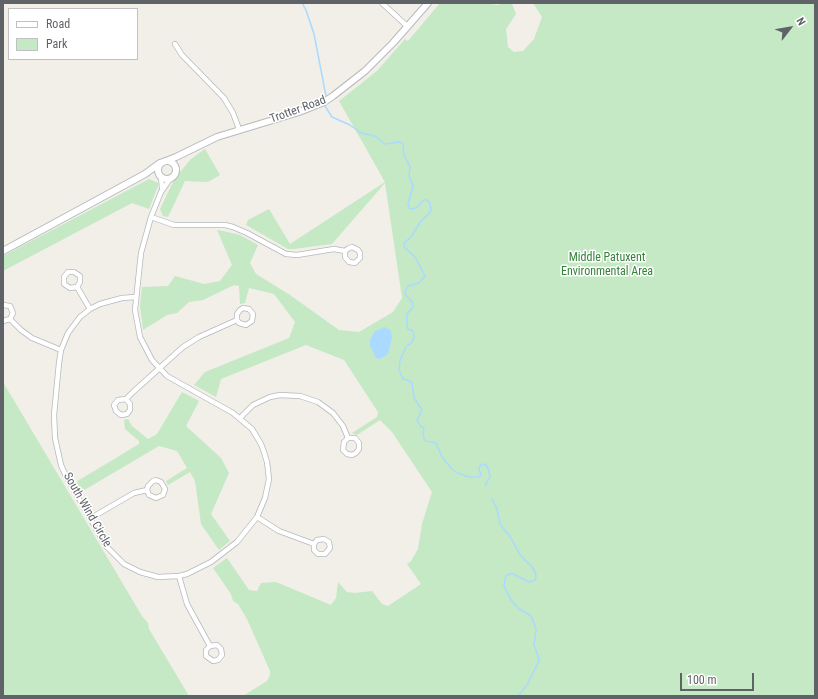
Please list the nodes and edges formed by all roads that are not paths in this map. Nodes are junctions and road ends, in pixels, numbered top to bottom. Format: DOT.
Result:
graph roads {
  1 [pos="382,3"];
  2 [pos="428,3"];
  3 [pos="407,26"];
  4 [pos="175,44"];
  5 [pos="239,129"];
  6 [pos="183,154"];
  7 [pos="163,162"];
  8 [pos="176,169"];
  9 [pos="144,174"];
  10 [pos="160,177"];
  11 [pos="170,178"];
  12 [pos="161,192"];
  13 [pos="151,217"];
  14 [pos="3,252"];
  15 [pos="345,252"];
  16 [pos="77,287"];
  17 [pos="135,297"];
  18 [pos="3,305"];
  19 [pos="90,309"];
  20 [pos="10,319"];
  21 [pos="237,320"];
  22 [pos="3,321"];
  23 [pos="61,350"];
  24 [pos="159,368"];
  25 [pos="126,399"];
  26 [pos="240,418"];
  27 [pos="348,438"];
  28 [pos="147,490"];
  29 [pos="257,517"];
  30 [pos="91,518"];
  31 [pos="314,544"];
  32 [pos="179,576"];
  33 [pos="210,646"];
  1 -- 3 [label="street"];
  2 -- 3 [label="street, Trotter Road"];
  3 -- 5 [label="street, Trotter Road"];
  4 -- 5 [label="street"];
  5 -- 6 [label="street, Trotter Road"];
  6 -- 7 [label="street, Trotter Road"];
  6 -- 8 [label="street"];
  7 -- 8 [label="street"];
  7 -- 9 [label="street, Trotter Road"];
  7 -- 10 [label="street"];
  8 -- 11 [label="street"];
  9 -- 10 [label="street"];
  9 -- 14 [label="street, Trotter Road"];
  10 -- 11 [label="street"];
  10 -- 12 [label="street, South Wind Circle"];
  11 -- 12 [label="street, South Wind Circle"];
  12 -- 13 [label="street, South Wind Circle"];
  13 -- 15 [label="street"];
  13 -- 17 [label="street, South Wind Circle"];
  16 -- 19 [label="street"];
  17 -- 19 [label="street, South Wind Circle"];
  17 -- 24 [label="street, South Wind Circle"];
  18 -- 20 [label="street"];
  19 -- 23 [label="street, South Wind Circle"];
  20 -- 22 [label="street"];
  20 -- 23 [label="street"];
  21 -- 24 [label="street"];
  23 -- 30 [label="street, South Wind Circle"];
  24 -- 25 [label="street"];
  24 -- 26 [label="street, South Wind Circle"];
  26 -- 27 [label="street"];
  26 -- 29 [label="street, South Wind Circle"];
  28 -- 30 [label="street"];
  29 -- 31 [label="street"];
  29 -- 32 [label="street, South Wind Circle"];
  30 -- 32 [label="street, South Wind Circle"];
  32 -- 33 [label="street"];
}
